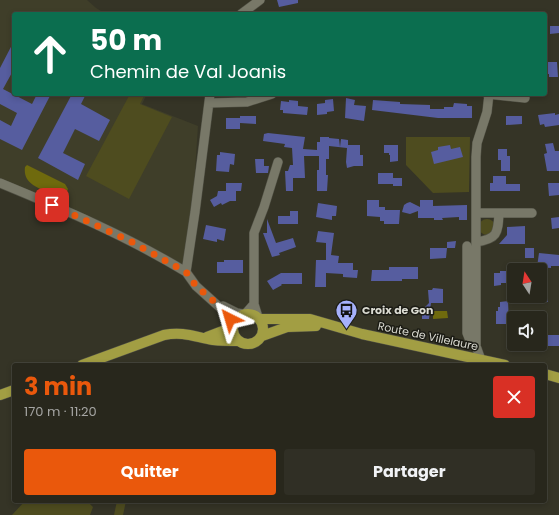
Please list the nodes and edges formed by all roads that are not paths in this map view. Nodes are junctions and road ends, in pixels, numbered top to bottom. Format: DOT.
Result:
graph roads {
  1 [pos="260,0"];
  2 [pos="244,12"];
  3 [pos="264,96"];
  4 [pos="488,96"];
  5 [pos="506,96"];
  6 [pos="209,98"];
  7 [pos="525,98"];
  8 [pos="278,162"];
  9 [pos="0,183"];
  10 [pos="476,213"];
  11 [pos="499,213"];
  12 [pos="532,213"];
  13 [pos="476,242"];
  14 [pos="467,246"];
  15 [pos="186,272"];
  16 [pos="216,303"];
  17 [pos="254,304"];
  18 [pos="244,314"];
  19 [pos="259,318"];
  20 [pos="233,324"];
  21 [pos="346,330"];
  22 [pos="476,333"];
  23 [pos="262,336"];
  24 [pos="205,338"];
  25 [pos="239,341"];
  26 [pos="471,343"];
  27 [pos="466,356"];
  28 [pos="481,360"];
  29 [pos="87,363"];
  30 [pos="495,363"];
  31 [pos="547,375"];
  32 [pos="559,378"];
  33 [pos="12,391"];
  34 [pos="0,395"];
  1 -- 2 [label="street"];
  3 -- 6 [label="street"];
  4 -- 10 [label="street"];
  5 -- 7 [label="street"];
  6 -- 15 [label="street"];
  8 -- 17 [label="street"];
  9 -- 15 [label="street"];
  10 -- 11 [label="street"];
  10 -- 13 [label="street"];
  11 -- 12 [label="street"];
  11 -- 13 [label="street"];
  13 -- 22 [label="street"];
  14 -- 26 [label="street"];
  15 -- 16 [label="street"];
  16 -- 18 [label="street"];
  16 -- 20 [label="street"];
  17 -- 18 [label="street"];
  17 -- 19 [label="street"];
  18 -- 19 [label="main road"];
  18 -- 20 [label="main road"];
  19 -- 21 [label="main road, Route de Villelaure"];
  19 -- 23 [label="main road"];
  20 -- 24 [label="main road"];
  20 -- 25 [label="main road"];
  21 -- 23 [label="main road, Route de Villelaure"];
  21 -- 27 [label="main road, Route de Villelaure"];
  22 -- 26 [label="street"];
  22 -- 28 [label="street"];
  23 -- 25 [label="main road"];
  24 -- 25 [label="main road"];
  24 -- 29 [label="main road"];
  26 -- 27 [label="street"];
  27 -- 28 [label="main road, Route de Villelaure"];
  28 -- 30 [label="main road, Route de Villelaure"];
  31 -- 32 [label="main road"];
  33 -- 34 [label="main road"];
}
